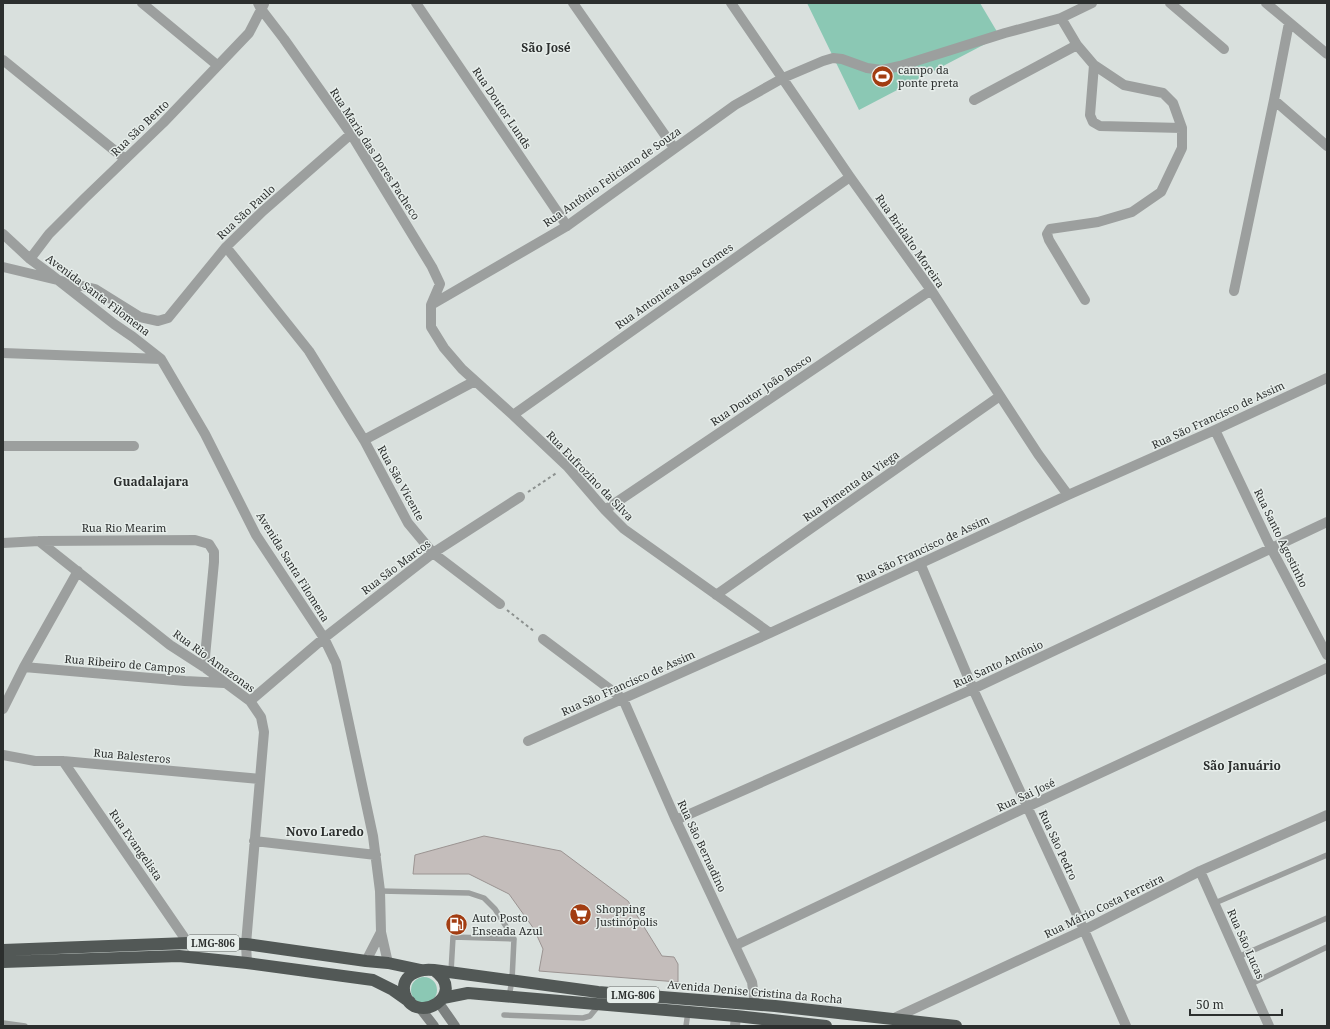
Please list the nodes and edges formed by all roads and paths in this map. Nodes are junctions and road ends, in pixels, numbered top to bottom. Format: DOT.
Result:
graph roads {
  1 [pos="142,3"];
  2 [pos="416,3"];
  3 [pos="574,3"];
  4 [pos="731,3"];
  5 [pos="1092,3"];
  6 [pos="1170,3"];
  7 [pos="1266,3"];
  8 [pos="261,5"];
  9 [pos="1061,18"];
  10 [pos="1289,22"];
  11 [pos="1077,46"];
  12 [pos="1224,49"];
  13 [pos="1327,54"];
  14 [pos="3,60"];
  15 [pos="1094,65"];
  16 [pos="217,66"];
  17 [pos="783,78"];
  18 [pos="974,100"];
  19 [pos="1274,100"];
  20 [pos="1182,128"];
  21 [pos="351,134"];
  22 [pos="1327,146"];
  23 [pos="674,148"];
  24 [pos="125,159"];
  25 [pos="850,176"];
  26 [pos="568,226"];
  27 [pos="3,234"];
  28 [pos="226,247"];
  29 [pos="30,259"];
  30 [pos="3,267"];
  31 [pos="59,281"];
  32 [pos="931,290"];
  33 [pos="1234,291"];
  34 [pos="1085,300"];
  35 [pos="431,305"];
  36 [pos="3,353"];
  37 [pos="161,359"];
  38 [pos="1327,378"];
  39 [pos="476,381"];
  40 [pos="1000,396"];
  41 [pos="513,415"];
  42 [pos="1215,430"];
  43 [pos="364,440"];
  44 [pos="3,446"];
  45 [pos="134,446"];
  46 [pos="567,466"];
  47 [pos="1068,495"];
  48 [pos="520,496"];
  49 [pos="605,510"];
  50 [pos="1327,522"];
  51 [pos="40,541"];
  52 [pos="3,543"];
  53 [pos="1271,548"];
  54 [pos="433,553"];
  55 [pos="920,563"];
  56 [pos="78,571"];
  57 [pos="716,595"];
  58 [pos="500,604"];
  59 [pos="770,633"];
  60 [pos="324,638"];
  61 [pos="543,639"];
  62 [pos="1327,655"];
  63 [pos="24,667"];
  64 [pos="204,667"];
  65 [pos="1327,668"];
  66 [pos="224,683"];
  67 [pos="972,689"];
  68 [pos="624,699"];
  69 [pos="250,701"];
  70 [pos="3,709"];
  71 [pos="528,741"];
  72 [pos="3,755"];
  73 [pos="63,761"];
  74 [pos="260,780"];
  75 [pos="1027,807"];
  76 [pos="1327,815"];
  77 [pos="676,820"];
  78 [pos="254,841"];
  79 [pos="376,855"];
  80 [pos="1327,855"];
  81 [pos="1200,872"];
  82 [pos="380,891"];
  83 [pos="1215,903"];
  84 [pos="1327,918"];
  85 [pos="1084,930"];
  86 [pos="381,932"];
  87 [pos="514,939"];
  88 [pos="188,943"];
  89 [pos="246,944"];
  90 [pos="736,945"];
  91 [pos="1327,947"];
  92 [pos="3,950"];
  93 [pos="1238,956"];
  94 [pos="366,961"];
  95 [pos="3,962"];
  96 [pos="247,963"];
  97 [pos="388,963"];
  98 [pos="421,970"];
  99 [pos="434,970"];
  100 [pos="451,972"];
  101 [pos="512,980"];
  102 [pos="1251,984"];
  103 [pos="509,997"];
  104 [pos="441,1000"];
  105 [pos="599,1004"];
  106 [pos="755,1004"];
  107 [pos="416,1006"];
  108 [pos="688,1012"];
  109 [pos="504,1015"];
  110 [pos="892,1019"];
  111 [pos="735,1021"];
  112 [pos="3,1023"];
  113 [pos="25,1026"];
  114 [pos="434,1026"];
  115 [pos="455,1026"];
  116 [pos="686,1026"];
  117 [pos="826,1026"];
  118 [pos="956,1026"];
  119 [pos="1126,1026"];
  120 [pos="1269,1026"];
  1 -- 16 [label="street"];
  2 -- 26 [label="street, Rua Doutor Lunds"];
  3 -- 23 [label="street"];
  4 -- 17 [label="street, Rua Bridalto Moreira"];
  5 -- 9 [label="street, Rua Antônio Feliciano de Souza"];
  6 -- 12 [label="street"];
  7 -- 10 [label="street"];
  8 -- 16 [label="street, Rua São Bento"];
  8 -- 21 [label="street, Rua Maria das Dores Pacheco"];
  9 -- 11 [label="street"];
  9 -- 17 [label="street, Rua Antônio Feliciano de Souza"];
  10 -- 13 [label="street"];
  10 -- 19 [label="street"];
  11 -- 15 [label="street"];
  11 -- 18 [label="street"];
  14 -- 24 [label="street"];
  15 -- 20 [label="street"];
  15 -- 20 [label="street"];
  16 -- 24 [label="street, Rua São Bento"];
  17 -- 23 [label="street, Rua Antônio Feliciano de Souza"];
  17 -- 25 [label="street, Rua Bridalto Moreira"];
  19 -- 22 [label="street"];
  19 -- 33 [label="street"];
  20 -- 34 [label="street"];
  21 -- 28 [label="street, Rua São Paulo"];
  21 -- 35 [label="street, Rua Maria das Dores Pacheco"];
  23 -- 26 [label="street, Rua Antônio Feliciano de Souza"];
  24 -- 29 [label="street, Rua São Bento"];
  25 -- 32 [label="street, Rua Bridalto Moreira"];
  25 -- 41 [label="street, Rua Antonieta Rosa Gomes"];
  26 -- 35 [label="street, Rua Antônio Feliciano de Souza"];
  27 -- 29 [label="street, Avenida Santa Filomena"];
  28 -- 31 [label="street, Rua São Paulo"];
  28 -- 43 [label="street, Rua São Vicente"];
  29 -- 31 [label="street, Avenida Santa Filomena"];
  30 -- 31 [label="street"];
  31 -- 37 [label="street, Avenida Santa Filomena"];
  32 -- 40 [label="street, Rua Bridalto Moreira"];
  32 -- 49 [label="street, Rua Doutor João Bosco"];
  35 -- 39 [label="street, Rua Eufrozino da Silva"];
  36 -- 37 [label="street"];
  37 -- 60 [label="street, Avenida Santa Filomena"];
  38 -- 42 [label="street, Rua São Francisco de Assim"];
  39 -- 41 [label="street, Rua Eufrozino da Silva"];
  39 -- 43 [label="street"];
  40 -- 47 [label="street, Rua Bridalto Moreira"];
  40 -- 57 [label="street, Rua Pimenta da Viega"];
  41 -- 46 [label="street, Rua Eufrozino da Silva"];
  42 -- 47 [label="street, Rua São Francisco de Assim"];
  42 -- 53 [label="street, Rua Santo Agostinho"];
  43 -- 54 [label="street, Rua São Vicente"];
  44 -- 45 [label="street"];
  46 -- 48 [label="path"];
  46 -- 49 [label="street, Rua Eufrozino da Silva"];
  47 -- 55 [label="street, Rua São Francisco de Assim"];
  48 -- 54 [label="street, Rua São Marcos"];
  49 -- 57 [label="street, Rua Eufrozino da Silva"];
  50 -- 53 [label="street, Rua Santo Antônio"];
  51 -- 52 [label="street"];
  51 -- 56 [label="street, Rua Rio Amazonas"];
  51 -- 64 [label="street, Rua Rio Mearim"];
  53 -- 62 [label="street, Rua Santo Agostinho"];
  53 -- 67 [label="street, Rua Santo Antônio"];
  54 -- 58 [label="street, Rua São Vicente"];
  54 -- 60 [label="street, Rua São Marcos"];
  55 -- 59 [label="street, Rua São Francisco de Assim"];
  55 -- 67 [label="street, Rua São Pedro"];
  56 -- 63 [label="street"];
  56 -- 64 [label="street, Rua Rio Amazonas"];
  57 -- 59 [label="street, Rua Eufrozino da Silva"];
  58 -- 61 [label="path"];
  59 -- 68 [label="street, Rua São Francisco de Assim"];
  60 -- 69 [label="street, Rua São Marcos"];
  60 -- 79 [label="street, Avenida Santa Filomena"];
  61 -- 68 [label="street"];
  63 -- 66 [label="street, Rua Ribeiro de Campos"];
  63 -- 70 [label="street"];
  64 -- 66 [label="street, Rua Rio Amazonas"];
  65 -- 75 [label="street, Rua Sai José"];
  66 -- 69 [label="street, Rua Rio Amazonas"];
  67 -- 75 [label="street, Rua São Pedro"];
  67 -- 77 [label="street, Rua Santo Antônio"];
  68 -- 71 [label="street, Rua São Francisco de Assim"];
  68 -- 77 [label="street, Rua São Bernadino"];
  69 -- 74 [label="street, Rua Rio Amazonas"];
  72 -- 73 [label="street, Rua Balesteros"];
  73 -- 74 [label="street, Rua Balesteros"];
  73 -- 88 [label="street, Rua Evangelista"];
  74 -- 78 [label="street, Rua Rio Amazonas"];
  75 -- 85 [label="street, Rua São Pedro"];
  75 -- 90 [label="street, Rua Sai José"];
  76 -- 81 [label="street, Rua Mário Costa Ferreira"];
  77 -- 90 [label="street, Rua São Bernadino"];
  78 -- 79 [label="street"];
  78 -- 89 [label="street, Rua Rio Amazonas"];
  79 -- 82 [label="street, Avenida Santa Filomena"];
  80 -- 83 [label="lane"];
  81 -- 83 [label="street, Rua São Lucas"];
  81 -- 85 [label="street, Rua Mário Costa Ferreira"];
  82 -- 86 [label="street, Avenida Santa Filomena"];
  82 -- 87 [label="lane"];
  83 -- 93 [label="street, Rua São Lucas"];
  84 -- 93 [label="lane"];
  85 -- 110 [label="street, Rua Mário Costa Ferreira"];
  85 -- 119 [label="street, Rua São Pedro"];
  86 -- 94 [label="street, Avenida Santa Filomena"];
  86 -- 97 [label="street, Avenida Santa Filomena"];
  87 -- 100 [label="lane"];
  87 -- 101 [label="lane"];
  88 -- 89 [label="highway, LMG-806"];
  88 -- 92 [label="highway, LMG-806"];
  89 -- 94 [label="highway, LMG-806"];
  89 -- 96 [label="street, Rua Rio Amazonas"];
  90 -- 106 [label="street, Rua São Bernadino"];
  91 -- 102 [label="lane"];
  93 -- 102 [label="street, Rua São Lucas"];
  94 -- 97 [label="highway, LMG-806"];
  95 -- 96 [label="highway, LMG-806"];
  96 -- 107 [label="highway, LMG-806"];
  97 -- 98 [label="highway, LMG-806"];
  98 -- 99 [label="highway, LMG-806"];
  98 -- 107 [label="highway"];
  99 -- 100 [label="highway, Avenida Denise Cristina da Rocha / LMG-806"];
  99 -- 104 [label="highway"];
  100 -- 101 [label="highway, Avenida Denise Cristina da Rocha / LMG-806"];
  101 -- 103 [label="lane"];
  101 -- 106 [label="highway, Avenida Denise Cristina da Rocha / LMG-806"];
  102 -- 120 [label="street, Rua São Lucas"];
  103 -- 104 [label="highway, LMG-806"];
  103 -- 105 [label="highway, LMG-806"];
  104 -- 107 [label="highway, LMG-806"];
  104 -- 115 [label="street"];
  105 -- 108 [label="highway, LMG-806"];
  105 -- 109 [label="lane"];
  106 -- 110 [label="highway, Avenida Denise Cristina da Rocha / LMG-806"];
  107 -- 114 [label="street"];
  108 -- 111 [label="highway, LMG-806"];
  108 -- 116 [label="lane"];
  110 -- 118 [label="highway, Avenida Denise Cristina da Rocha / LMG-806"];
  111 -- 117 [label="highway, LMG-806"];
  112 -- 113 [label="lane"];
}
